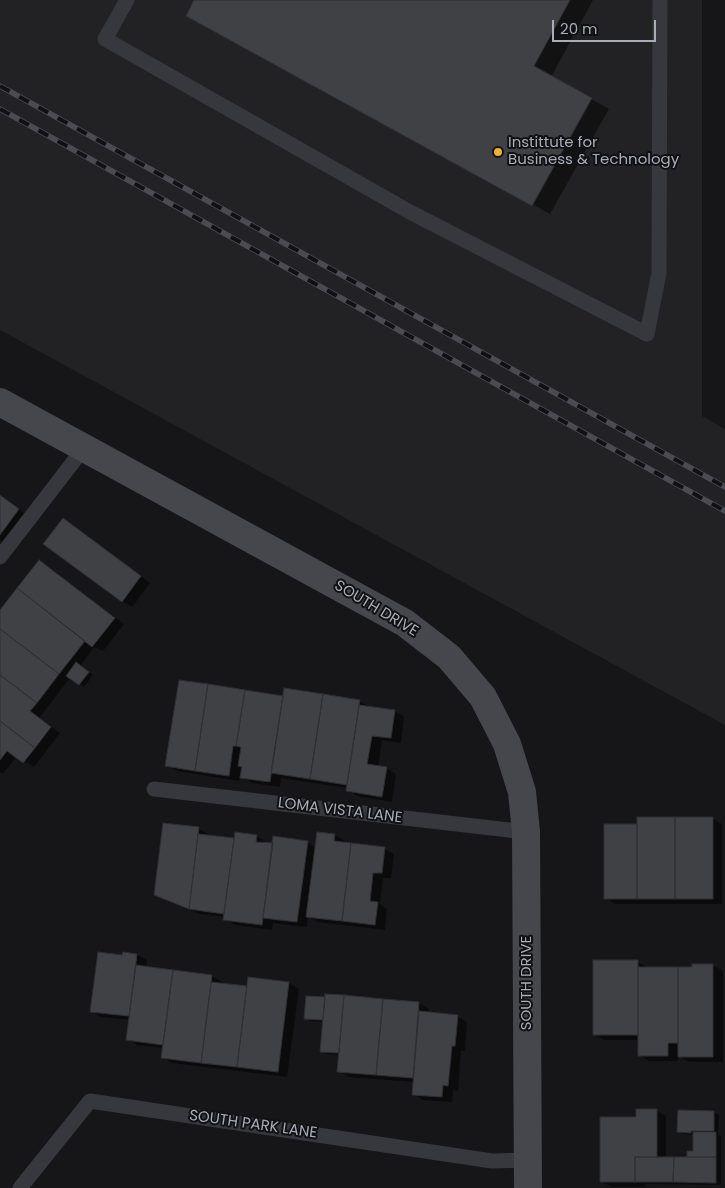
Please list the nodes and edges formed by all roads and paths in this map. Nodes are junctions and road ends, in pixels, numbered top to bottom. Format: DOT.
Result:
graph roads {
  1 [pos="127,0"];
  2 [pos="660,0"];
  3 [pos="0,402"];
  4 [pos="84,448"];
  5 [pos="0,557"];
  6 [pos="154,789"];
  7 [pos="526,832"];
  8 [pos="528,1160"];
  9 [pos="20,1188"];
  10 [pos="528,1188"];
  1 -- 2 [label="lane"];
  3 -- 4 [label="street, SOUTH DRIVE"];
  4 -- 5 [label="lane"];
  4 -- 7 [label="street, SOUTH DRIVE"];
  6 -- 7 [label="lane, LOMA VISTA LANE"];
  7 -- 8 [label="street, SOUTH DRIVE"];
  8 -- 9 [label="lane, SOUTH PARK LANE"];
  8 -- 10 [label="street, SOUTH DRIVE"];
}
